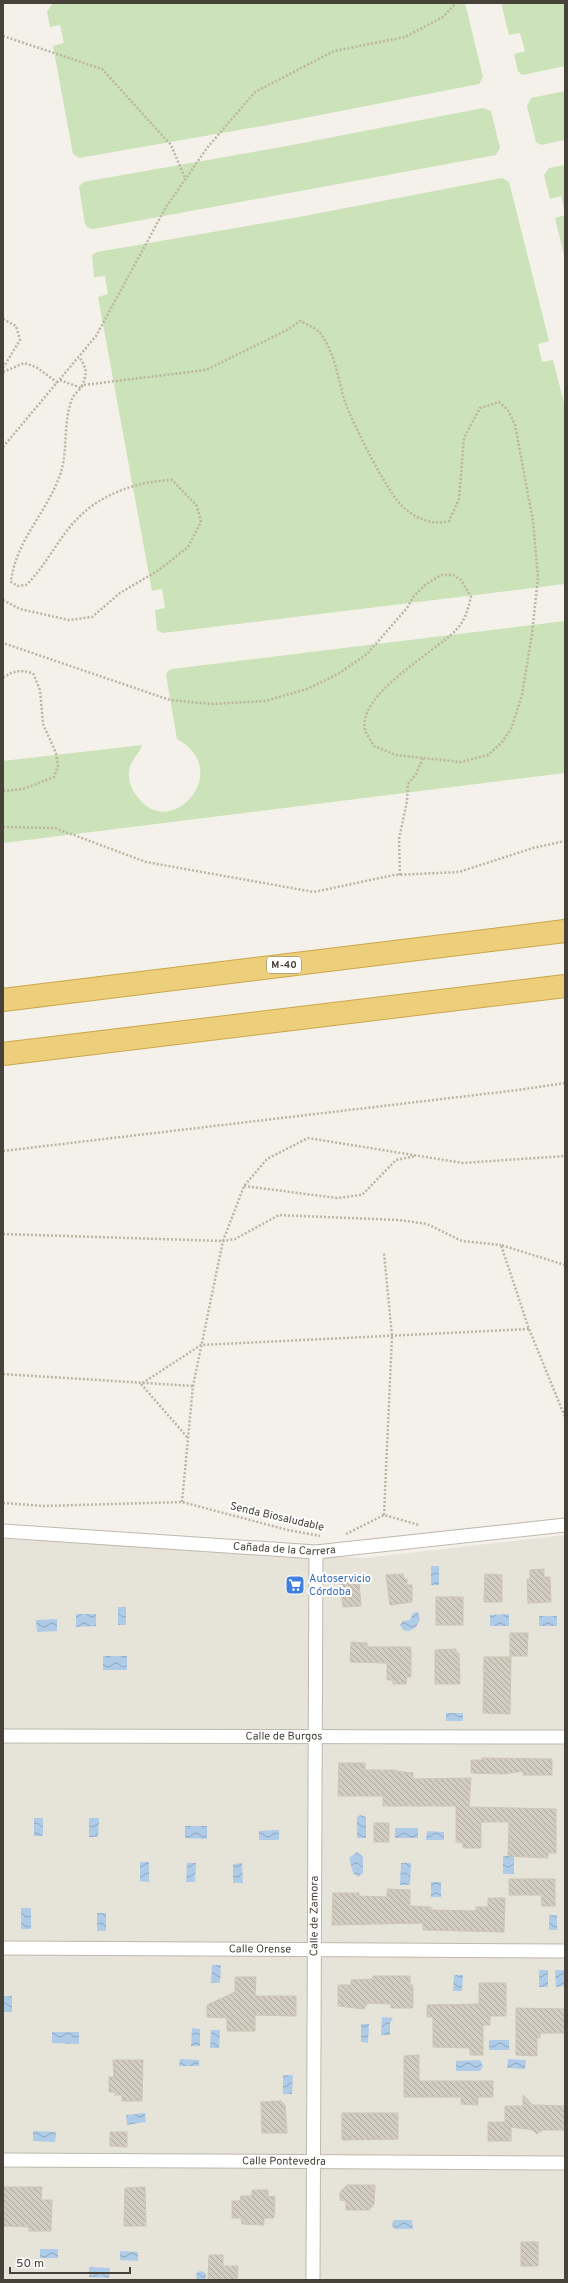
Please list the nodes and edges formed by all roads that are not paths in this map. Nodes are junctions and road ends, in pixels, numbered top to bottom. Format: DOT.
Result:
graph roads {
  1 [pos="565,931"];
  2 [pos="565,986"];
  3 [pos="3,1000"];
  4 [pos="3,1054"];
  5 [pos="565,1525"];
  6 [pos="3,1531"];
  7 [pos="316,1552"];
  8 [pos="3,1736"];
  9 [pos="314,1738"];
  10 [pos="565,1738"];
  11 [pos="3,1948"];
  12 [pos="314,1950"];
  13 [pos="565,1951"];
  14 [pos="3,2160"];
  15 [pos="314,2162"];
  16 [pos="565,2163"];
  17 [pos="313,2280"];
  1 -- 3 [label="highway, M-40"];
  2 -- 4 [label="highway"];
  5 -- 7 [label="street, Cañada de la Carrera"];
  6 -- 7 [label="street, Cañada de la Carrera"];
  7 -- 9 [label="street, Calle de Zamora"];
  8 -- 9 [label="street, Calle de Burgos"];
  9 -- 10 [label="street, Calle de Burgos"];
  9 -- 12 [label="street, Calle de Zamora"];
  11 -- 12 [label="street, Calle Orense"];
  12 -- 13 [label="street, Calle Orense"];
  12 -- 15 [label="street, Calle de Zamora"];
  14 -- 15 [label="street, Calle Pontevedra"];
  15 -- 16 [label="street, Calle Pontevedra"];
  15 -- 17 [label="street, Calle de Zamora"];
}
